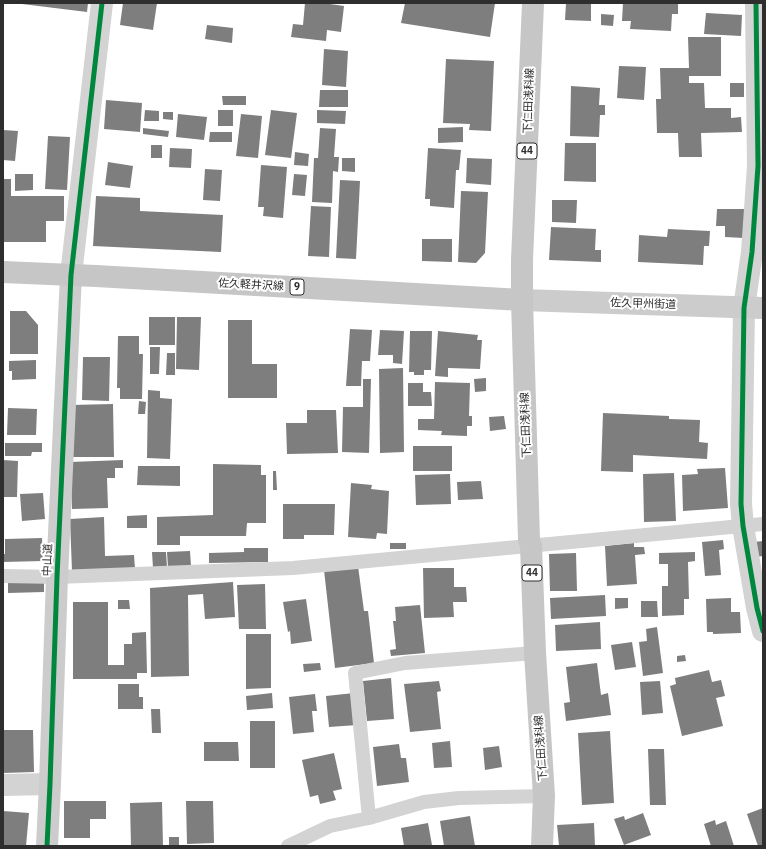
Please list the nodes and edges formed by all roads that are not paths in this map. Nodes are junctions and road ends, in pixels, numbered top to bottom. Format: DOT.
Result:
graph roads {
  1 [pos="102,3"];
  2 [pos="534,3"];
  3 [pos="756,3"];
  4 [pos="3,272"];
  5 [pos="71,275"];
  6 [pos="522,300"];
  7 [pos="753,308"];
  8 [pos="753,525"];
  9 [pos="531,546"];
  10 [pos="3,576"];
  11 [pos="57,576"];
  12 [pos="763,631"];
  13 [pos="535,653"];
  14 [pos="50,784"];
  15 [pos="3,785"];
  16 [pos="544,796"];
  17 [pos="369,818"];
  18 [pos="47,846"];
  19 [pos="288,846"];
  20 [pos="542,846"];
  1 -- 5 [label="street"];
  2 -- 6 [label="main road, 下仁田浅科線 / 44"];
  3 -- 7 [label="street"];
  4 -- 5 [label="main road, 佐久軽井沢線 / 9"];
  5 -- 6 [label="main road, 佐久軽井沢線 / 9"];
  5 -- 11 [label="street, 中山道"];
  6 -- 7 [label="street, 佐久甲州街道"];
  6 -- 9 [label="main road, 下仁田浅科線 / 44"];
  7 -- 8 [label="street"];
  8 -- 9 [label="lane"];
  8 -- 12 [label="street"];
  9 -- 11 [label="lane"];
  9 -- 13 [label="main road, 下仁田浅科線 / 44"];
  10 -- 11 [label="lane"];
  11 -- 14 [label="street, 中山道"];
  13 -- 16 [label="main road, 下仁田浅科線 / 44"];
  13 -- 17 [label="lane"];
  14 -- 15 [label="street"];
  14 -- 18 [label="street, 中山道"];
  16 -- 17 [label="lane"];
  16 -- 20 [label="main road, 下仁田浅科線 / 44"];
  17 -- 19 [label="lane"];
}
